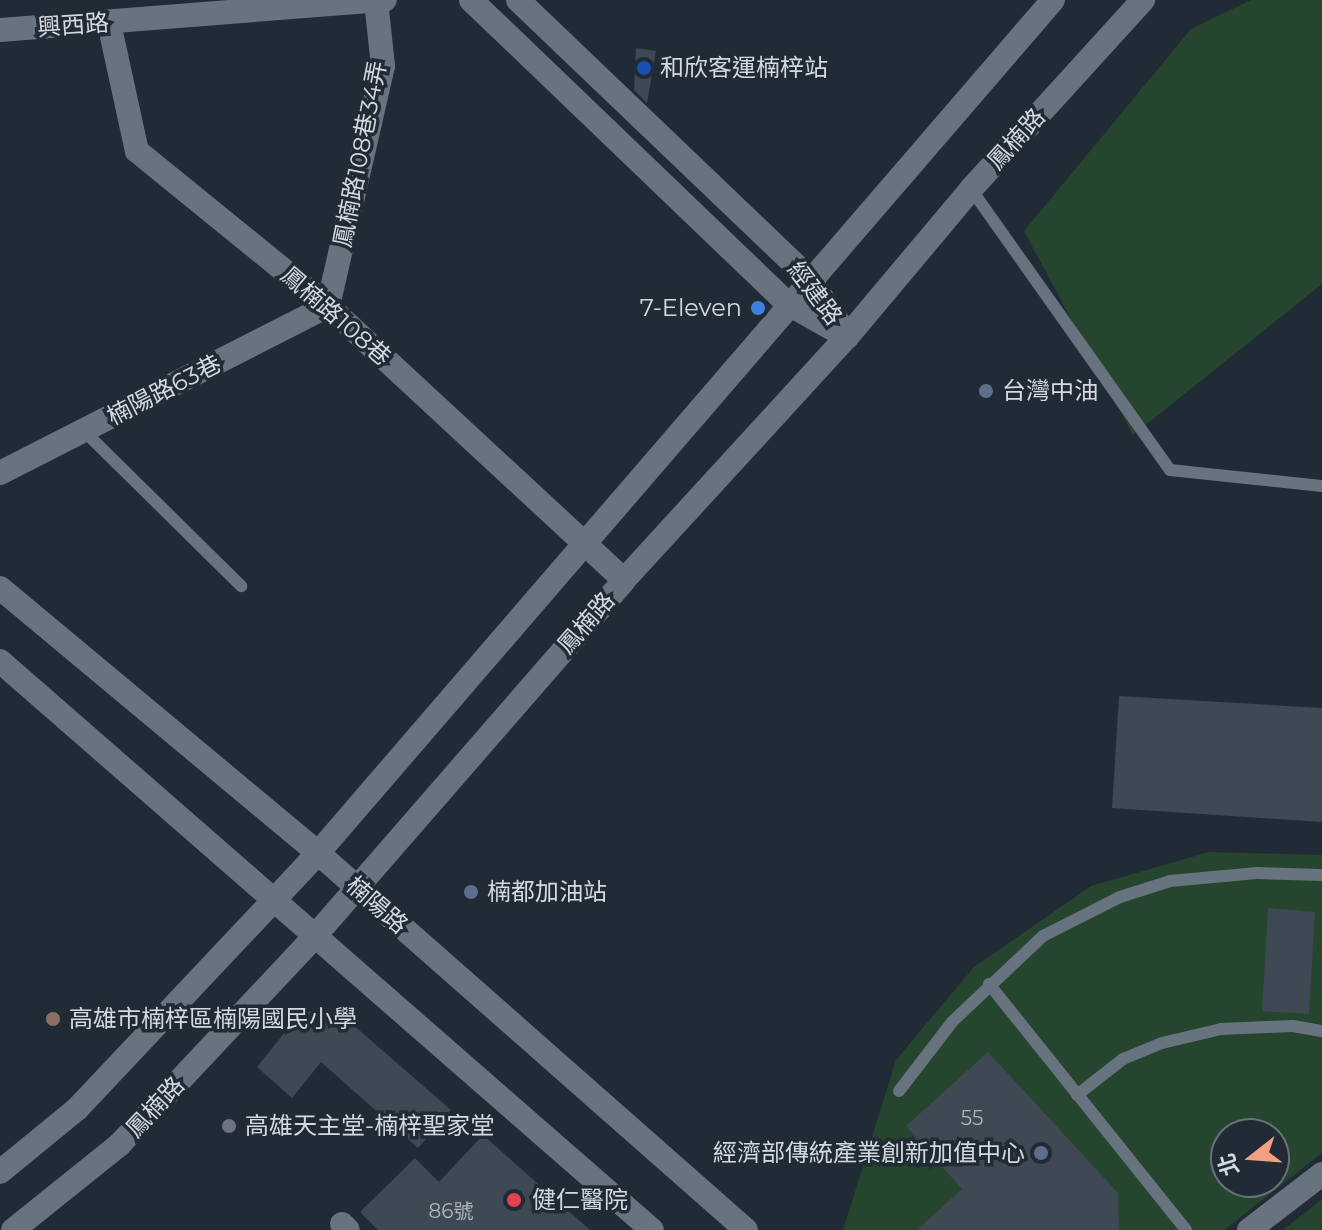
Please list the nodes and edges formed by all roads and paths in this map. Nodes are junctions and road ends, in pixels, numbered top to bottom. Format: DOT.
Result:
graph roads {
  1 [pos="385,0"];
  2 [pos="471,0"];
  3 [pos="518,0"];
  4 [pos="1053,0"];
  5 [pos="1143,0"];
  6 [pos="376,1"];
  7 [pos="109,23"];
  8 [pos="0,30"];
  9 [pos="971,189"];
  10 [pos="809,278"];
  11 [pos="787,303"];
  12 [pos="328,306"];
  13 [pos="847,337"];
  14 [pos="84,431"];
  15 [pos="0,473"];
  16 [pos="1322,486"];
  17 [pos="586,539"];
  18 [pos="624,580"];
  19 [pos="241,586"];
  20 [pos="0,588"];
  21 [pos="0,661"];
  22 [pos="318,853"];
  23 [pos="1322,875"];
  24 [pos="357,887"];
  25 [pos="276,899"];
  26 [pos="315,936"];
  27 [pos="989,984"];
  28 [pos="1322,1031"];
  29 [pos="899,1091"];
  30 [pos="1077,1095"];
  31 [pos="0,1172"];
  32 [pos="1322,1174"];
  33 [pos="13,1230"];
  34 [pos="652,1230"];
  35 [pos="746,1230"];
  36 [pos="1186,1230"];
  37 [pos="1249,1230"];
  1 -- 6 [label="street, 興西路"];
  2 -- 11 [label="street, 經建路"];
  3 -- 10 [label="street, 經建路"];
  4 -- 10 [label="street"];
  5 -- 9 [label="street, 鳳楠路"];
  6 -- 7 [label="street, 興西路"];
  6 -- 12 [label="street, 鳳楠路108巷34弄"];
  7 -- 8 [label="street, 興西路"];
  7 -- 12 [label="street, 鳳楠路108巷"];
  9 -- 13 [label="street, 鳳楠路"];
  9 -- 16 [label="lane"];
  10 -- 11 [label="street"];
  10 -- 13 [label="street, 經建路"];
  11 -- 13 [label="street, 經建路"];
  11 -- 17 [label="street"];
  12 -- 14 [label="street, 楠陽路63巷"];
  12 -- 17 [label="street, 鳳楠路108巷"];
  13 -- 18 [label="street, 鳳楠路"];
  14 -- 15 [label="street, 楠陽路63巷"];
  14 -- 19 [label="lane"];
  17 -- 18 [label="street, 鳳楠路108巷"];
  17 -- 22 [label="street"];
  18 -- 24 [label="street, 鳳楠路"];
  20 -- 22 [label="street, 楠陽路"];
  21 -- 25 [label="street"];
  22 -- 24 [label="street, 楠陽路"];
  22 -- 25 [label="street"];
  23 -- 27 [label="lane"];
  24 -- 26 [label="street, 鳳楠路"];
  24 -- 35 [label="street, 楠陽路"];
  25 -- 26 [label="street"];
  25 -- 31 [label="street"];
  26 -- 33 [label="street, 鳳楠路"];
  26 -- 34 [label="street"];
  27 -- 29 [label="lane"];
  27 -- 30 [label="lane"];
  28 -- 30 [label="lane"];
  30 -- 36 [label="lane"];
  32 -- 37 [label="street"];
}
